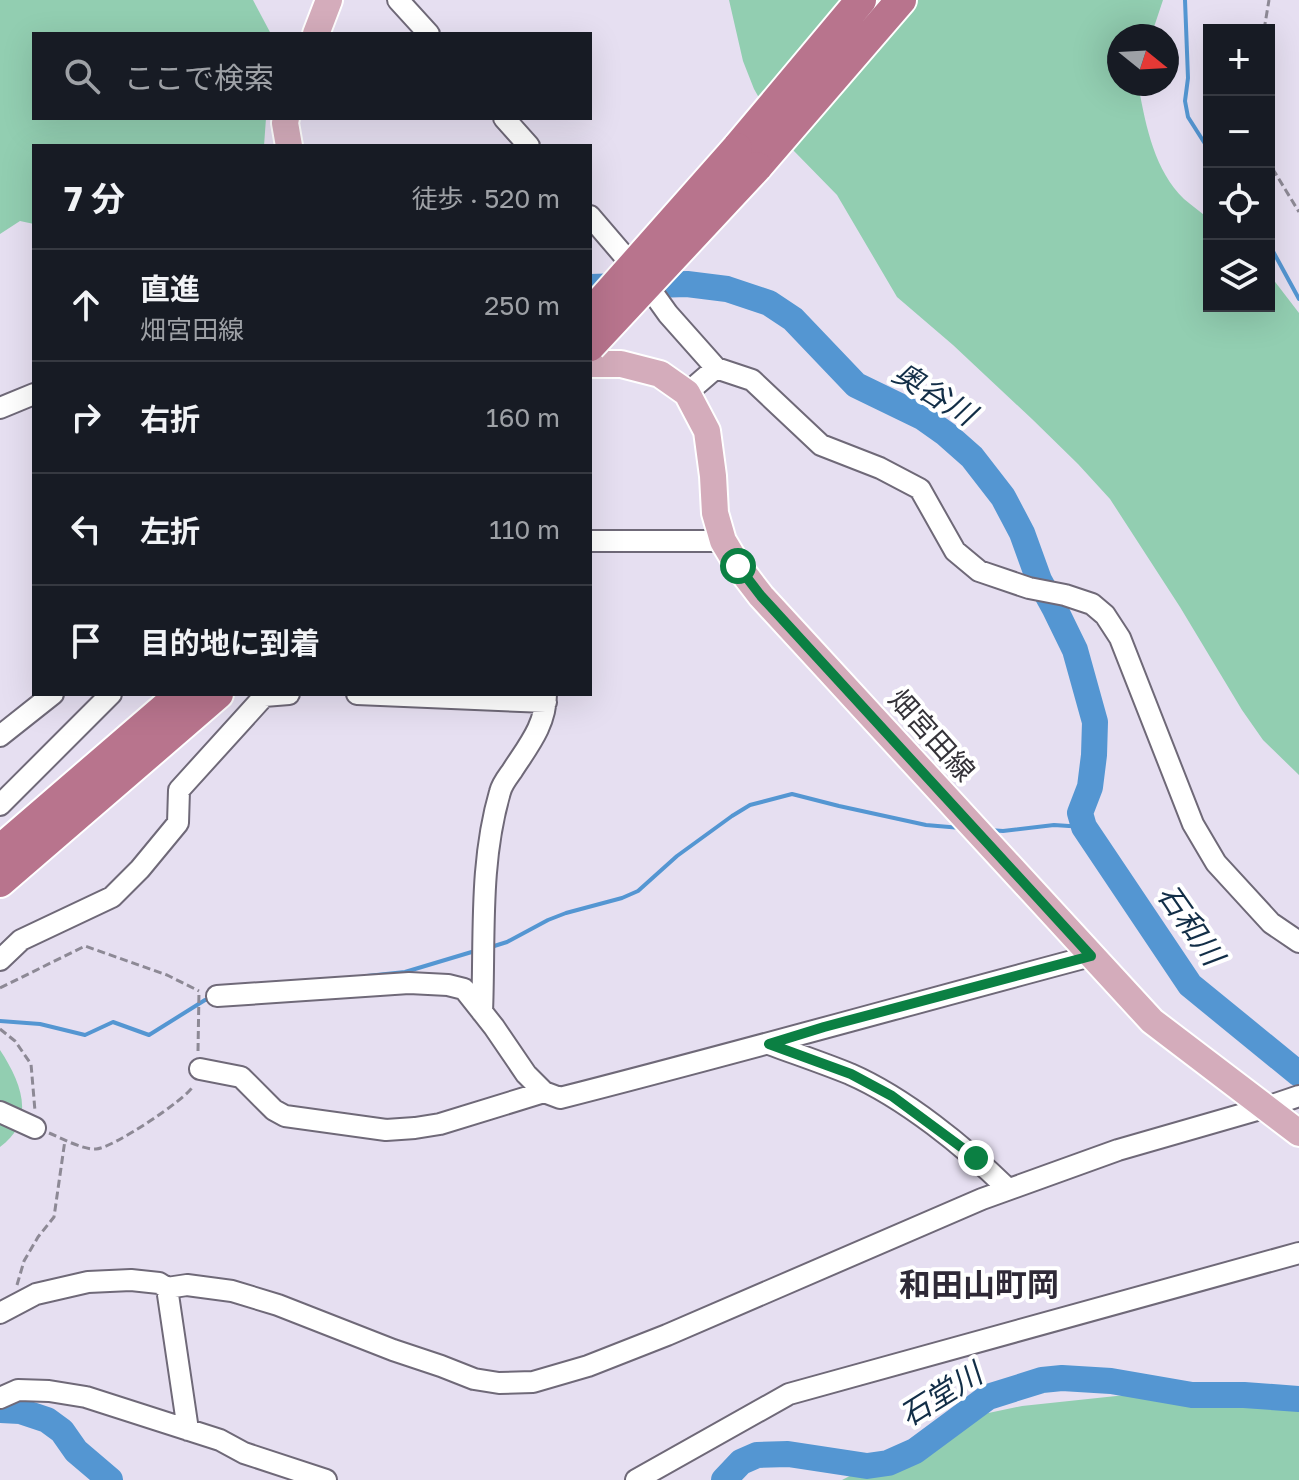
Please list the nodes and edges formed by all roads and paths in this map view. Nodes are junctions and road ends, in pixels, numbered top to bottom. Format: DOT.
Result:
graph roads {
  1 [pos="329,0"];
  2 [pos="398,0"];
  3 [pos="861,0"];
  4 [pos="901,0"];
  5 [pos="1269,0"];
  6 [pos="1265,24"];
  7 [pos="317,32"];
  8 [pos="427,32"];
  9 [pos="286,120"];
  10 [pos="506,120"];
  11 [pos="289,144"];
  12 [pos="527,144"];
  13 [pos="747,158"];
  14 [pos="1273,168"];
  15 [pos="1299,212"];
  16 [pos="592,218"];
  17 [pos="592,312"];
  18 [pos="592,344"];
  19 [pos="592,364"];
  20 [pos="716,368"];
  21 [pos="687,393"];
  22 [pos="32,395"];
  23 [pos="0,408"];
  24 [pos="592,541"];
  25 [pos="723,541"];
  26 [pos="50,696"];
  27 [pos="109,696"];
  28 [pos="179,696"];
  29 [pos="216,696"];
  30 [pos="264,696"];
  31 [pos="452,696"];
  32 [pos="546,698"];
  33 [pos="0,736"];
  34 [pos="0,805"];
  35 [pos="0,850"];
  36 [pos="0,882"];
  37 [pos="1299,942"];
  38 [pos="1091,956"];
  39 [pos="0,960"];
  40 [pos="0,988"];
  41 [pos="217,996"];
  42 [pos="482,1012"];
  43 [pos="0,1029"];
  44 [pos="769,1044"];
  45 [pos="200,1069"];
  46 [pos="544,1092"];
  47 [pos="1299,1096"];
  48 [pos="1264,1108"];
  49 [pos="0,1112"];
  50 [pos="35,1128"];
  51 [pos="1299,1133"];
  52 [pos="1008,1189"];
  53 [pos="1299,1253"];
  54 [pos="167,1288"];
  55 [pos="6,1310"];
  56 [pos="0,1398"];
  57 [pos="188,1430"];
  58 [pos="326,1480"];
  59 [pos="636,1480"];
  1 -- 7 [label="main road"];
  2 -- 8 [label="street"];
  3 -- 13 [label="highway"];
  4 -- 13 [label="highway"];
  5 -- 6 [label="path"];
  9 -- 11 [label="main road"];
  10 -- 12 [label="street"];
  13 -- 17 [label="highway, bridge"];
  13 -- 18 [label="highway, bridge"];
  14 -- 15 [label="path"];
  16 -- 20 [label="street"];
  19 -- 21 [label="main road"];
  20 -- 21 [label="street"];
  20 -- 37 [label="street"];
  21 -- 25 [label="main road, 畑宮田線"];
  22 -- 23 [label="street"];
  24 -- 25 [label="street"];
  25 -- 38 [label="main road, 畑宮田線"];
  26 -- 33 [label="street"];
  27 -- 34 [label="street"];
  28 -- 35 [label="highway"];
  29 -- 36 [label="highway"];
  30 -- 39 [label="street"];
  31 -- 32 [label="street"];
  32 -- 42 [label="street"];
  38 -- 44 [label="street"];
  38 -- 48 [label="main road, 畑宮田線"];
  40 -- 45 [label="path"];
  41 -- 42 [label="street"];
  42 -- 46 [label="street"];
  43 -- 50 [label="path"];
  44 -- 46 [label="street"];
  44 -- 52 [label="street"];
  45 -- 46 [label="street"];
  45 -- 55 [label="path"];
  47 -- 48 [label="street"];
  48 -- 51 [label="main road, 畑宮田線"];
  48 -- 52 [label="street"];
  49 -- 50 [label="street"];
  52 -- 54 [label="street"];
  53 -- 59 [label="street"];
  54 -- 55 [label="street"];
  54 -- 57 [label="street"];
  56 -- 57 [label="street"];
  57 -- 58 [label="street"];
}
